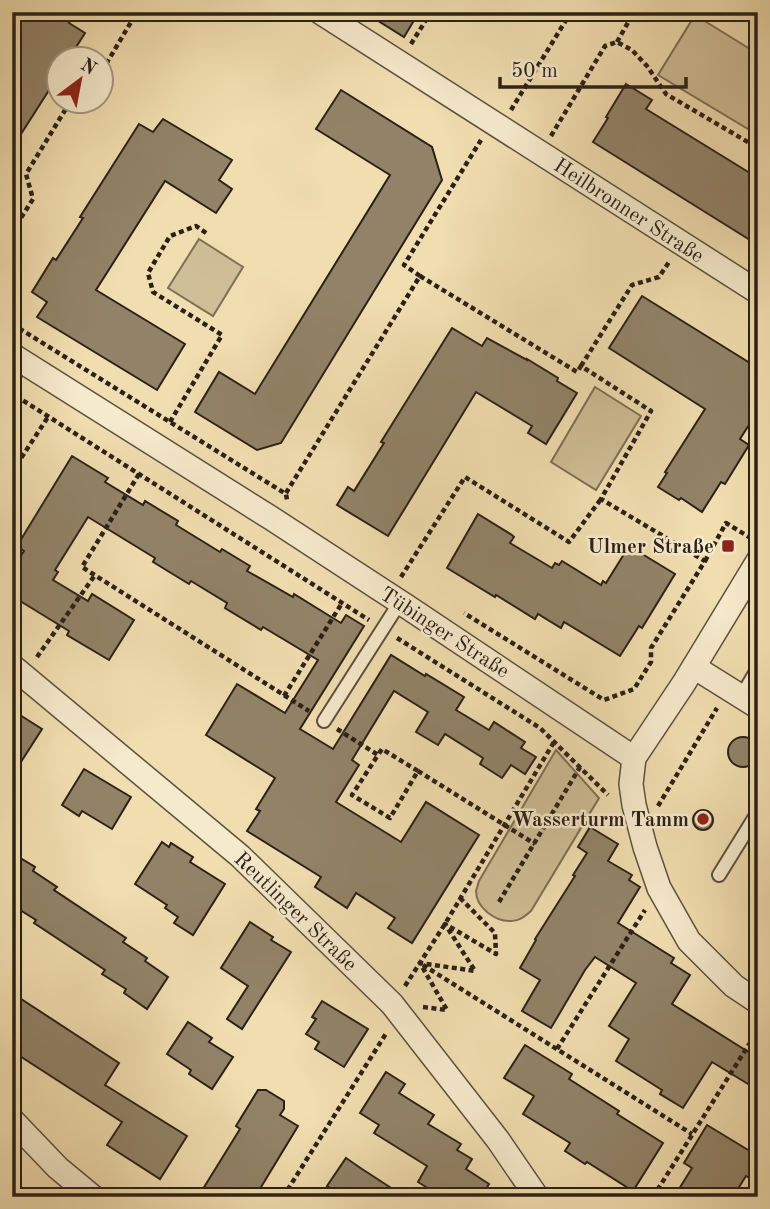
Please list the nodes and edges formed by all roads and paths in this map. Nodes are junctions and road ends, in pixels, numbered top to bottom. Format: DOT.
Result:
graph roads {
  1 [pos="137,12"];
  2 [pos="320,12"];
  3 [pos="430,12"];
  4 [pos="571,12"];
  5 [pos="634,12"];
  6 [pos="617,42"];
  7 [pos="116,47"];
  8 [pos="399,63"];
  9 [pos="61,116"];
  10 [pos="496,125"];
  11 [pos="547,143"];
  12 [pos="758,148"];
  13 [pos="12,232"];
  14 [pos="209,235"];
  15 [pos="681,243"];
  16 [pos="420,275"];
  17 [pos="758,292"];
  18 [pos="12,324"];
  19 [pos="16,365"];
  20 [pos="581,366"];
  21 [pos="12,394"];
  22 [pos="48,416"];
  23 [pos="170,422"];
  24 [pos="12,472"];
  25 [pos="139,474"];
  26 [pos="286,494"];
  27 [pos="601,499"];
  28 [pos="279,511"];
  29 [pos="758,542"];
  30 [pos="705,561"];
  31 [pos="758,561"];
  32 [pos="391,568"];
  33 [pos="95,575"];
  34 [pos="403,575"];
  35 [pos="395,599"];
  36 [pos="342,603"];
  37 [pos="462,612"];
  38 [pos="383,628"];
  39 [pos="694,667"];
  40 [pos="758,668"];
  41 [pos="18,670"];
  42 [pos="284,696"];
  43 [pos="740,703"];
  44 [pos="324,721"];
  45 [pos="554,742"];
  46 [pos="378,755"];
  47 [pos="634,758"];
  48 [pos="580,767"];
  49 [pos="418,771"];
  50 [pos="614,802"];
  51 [pos="758,812"];
  52 [pos="504,825"];
  53 [pos="641,833"];
  54 [pos="535,844"];
  55 [pos="719,875"];
  56 [pos="659,888"];
  57 [pos="460,898"];
  58 [pos="499,902"];
  59 [pos="445,924"];
  60 [pos="420,963"];
  61 [pos="758,1002"];
  62 [pos="395,1009"];
  63 [pos="758,1030"];
  64 [pos="557,1049"];
  65 [pos="12,1120"];
  66 [pos="692,1134"];
  67 [pos="93,1197"];
  68 [pos="283,1197"];
  69 [pos="537,1197"];
  70 [pos="653,1197"];
  1 -- 7 [label="path"];
  2 -- 8 [label="street, Heilbronner Straße"];
  3 -- 8 [label="path"];
  4 -- 10 [label="path"];
  5 -- 6 [label="path"];
  6 -- 11 [label="path"];
  6 -- 12 [label="path"];
  8 -- 10 [label="street, Heilbronner Straße"];
  9 -- 13 [label="path"];
  10 -- 15 [label="street, Heilbronner Straße"];
  10 -- 16 [label="path"];
  14 -- 23 [label="path"];
  15 -- 17 [label="street, Heilbronner Straße"];
  15 -- 20 [label="path"];
  16 -- 20 [label="path"];
  16 -- 26 [label="path"];
  18 -- 23 [label="path"];
  19 -- 28 [label="street, Tübinger Straße"];
  20 -- 27 [label="path"];
  21 -- 22 [label="path"];
  22 -- 24 [label="path"];
  22 -- 25 [label="path"];
  23 -- 26 [label="path"];
  25 -- 33 [label="path"];
  25 -- 36 [label="path"];
  26 -- 28 [label="path"];
  26 -- 28 [label="path"];
  27 -- 30 [label="path"];
  27 -- 34 [label="path"];
  28 -- 35 [label="street, Tübinger Straße"];
  29 -- 30 [label="path"];
  30 -- 37 [label="path"];
  31 -- 39 [label="street"];
  32 -- 34 [label="path"];
  33 -- 41 [label="path"];
  33 -- 42 [label="path"];
  34 -- 35 [label="path"];
  35 -- 38 [label="lane"];
  35 -- 47 [label="street, Tübinger Straße"];
  36 -- 38 [label="path"];
  36 -- 42 [label="path"];
  38 -- 44 [label="lane"];
  38 -- 45 [label="path"];
  39 -- 43 [label="street"];
  39 -- 47 [label="street"];
  40 -- 43 [label="lane"];
  41 -- 62 [label="street, Reutlinger Straße"];
  42 -- 44 [label="path"];
  43 -- 53 [label="path"];
  44 -- 46 [label="path"];
  45 -- 48 [label="path"];
  45 -- 52 [label="path"];
  46 -- 49 [label="path"];
  46 -- 49 [label="path"];
  47 -- 53 [label="street"];
  48 -- 50 [label="path"];
  48 -- 54 [label="path"];
  49 -- 52 [label="path"];
  51 -- 55 [label="lane"];
  52 -- 54 [label="path"];
  52 -- 57 [label="path"];
  53 -- 56 [label="street"];
  54 -- 58 [label="path"];
  56 -- 61 [label="street"];
  56 -- 64 [label="path"];
  57 -- 59 [label="path"];
  57 -- 59 [label="path"];
  59 -- 60 [label="path"];
  59 -- 60 [label="path"];
  60 -- 62 [label="path"];
  60 -- 62 [label="path"];
  60 -- 64 [label="path"];
  62 -- 68 [label="path"];
  62 -- 69 [label="street, Reutlinger Straße"];
  63 -- 66 [label="path"];
  64 -- 66 [label="path"];
  65 -- 67 [label="street"];
  66 -- 70 [label="path"];
}
